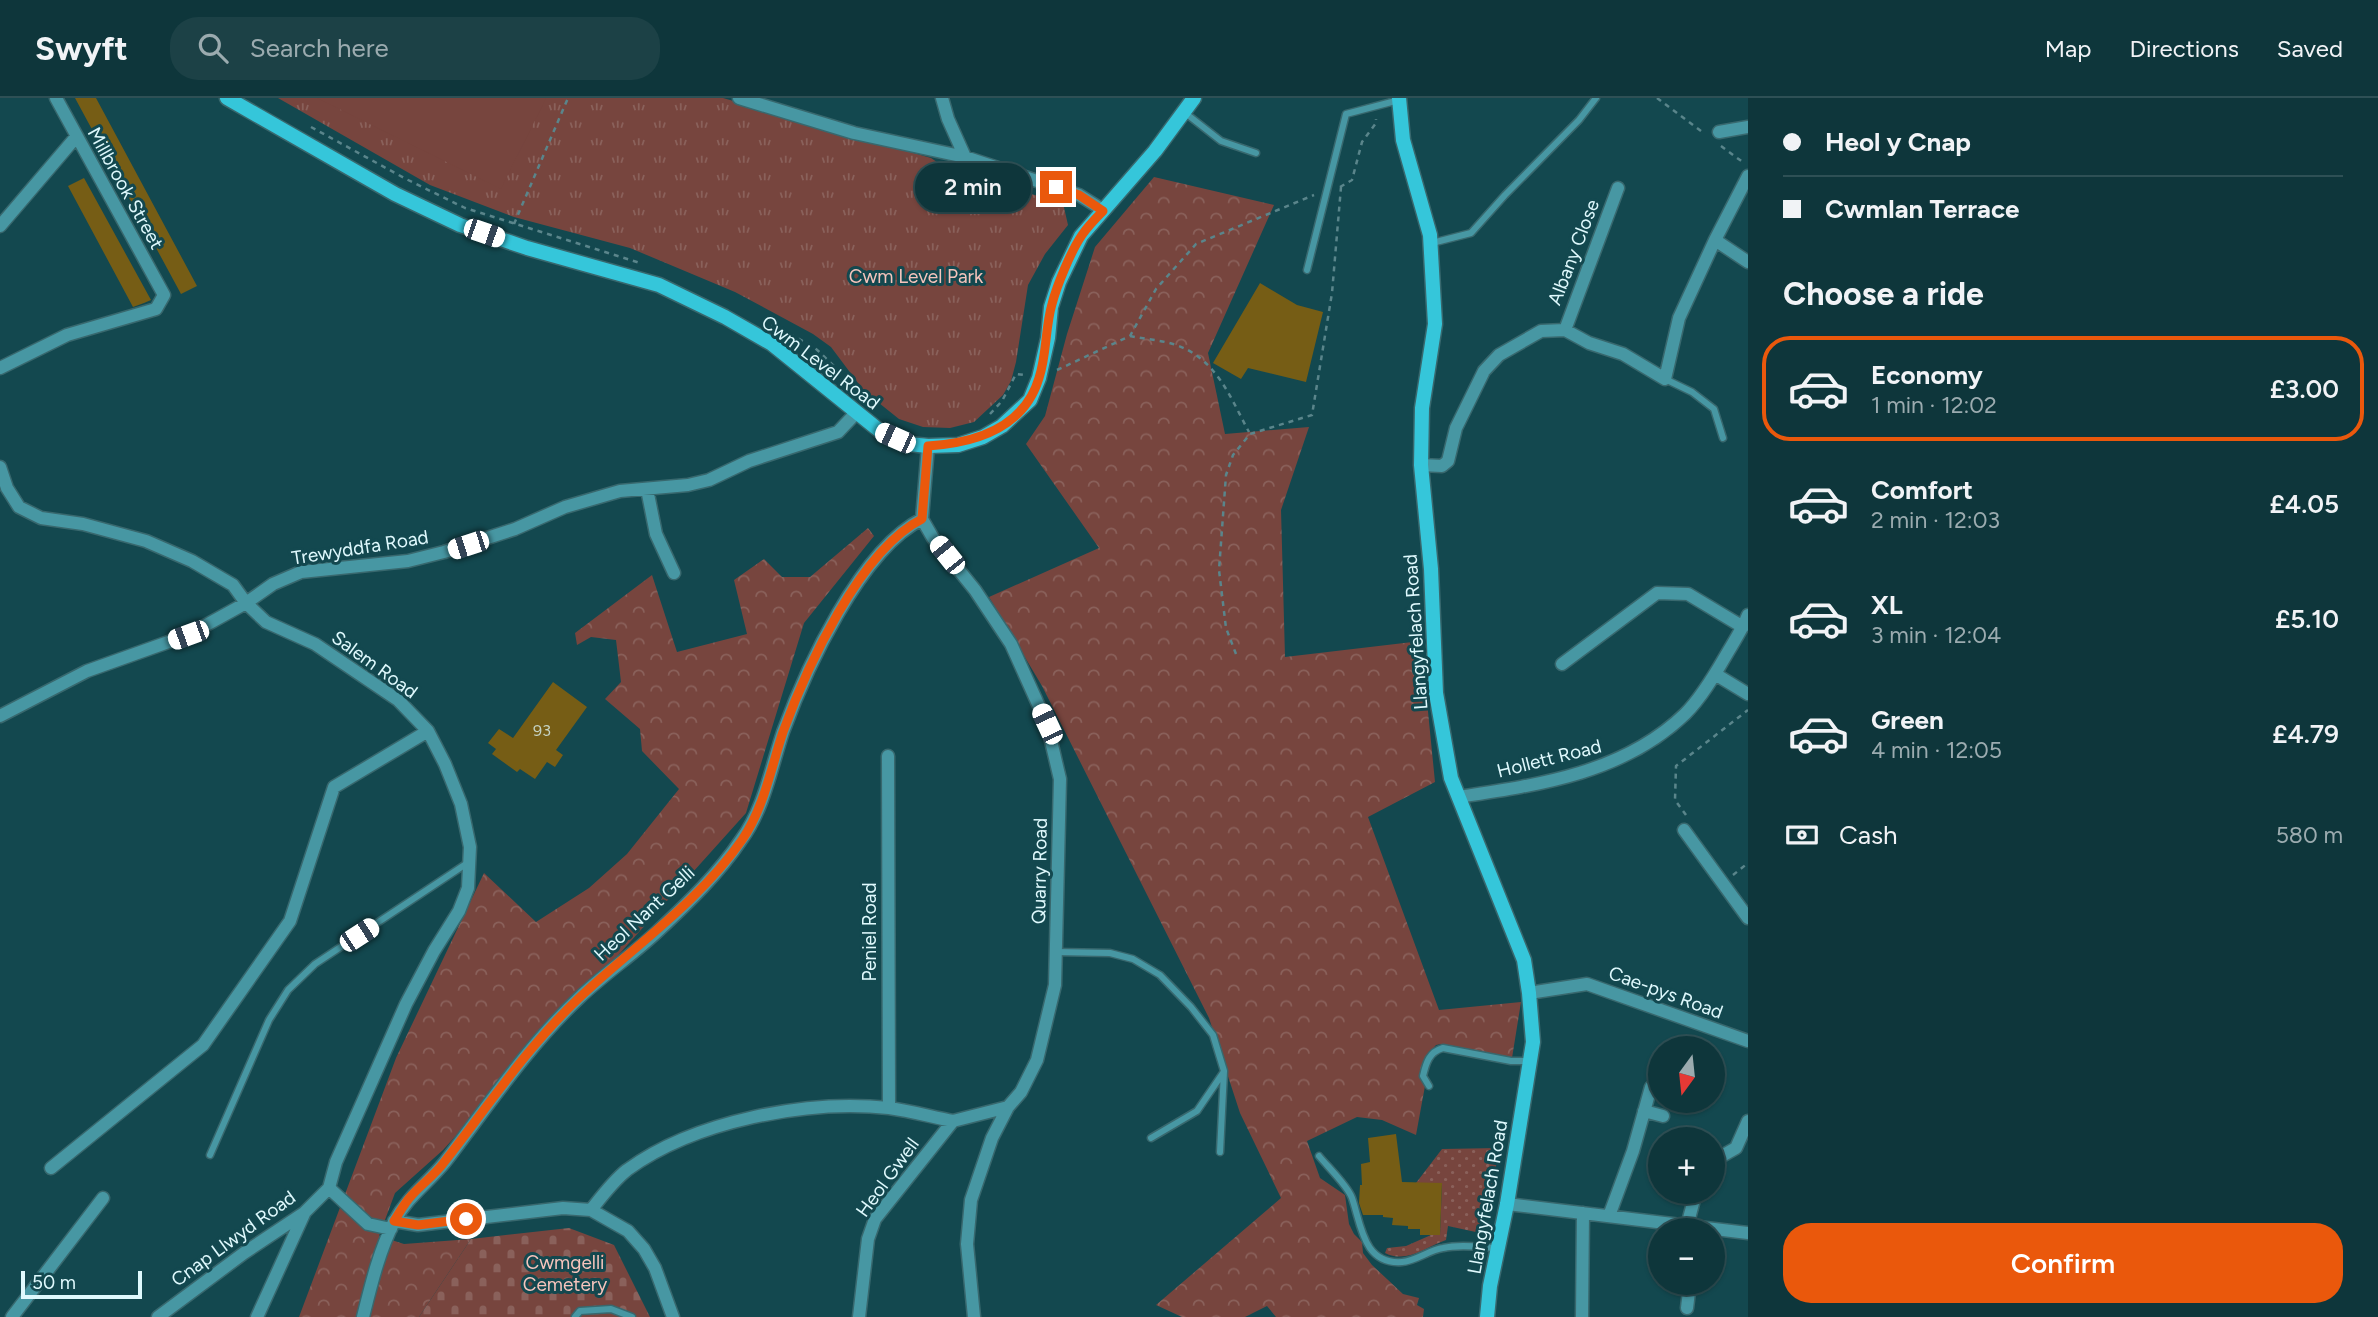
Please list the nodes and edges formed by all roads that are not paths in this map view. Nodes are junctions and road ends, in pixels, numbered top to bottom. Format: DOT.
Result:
graph roads {
  1 [pos="56,98"];
  2 [pos="227,98"];
  3 [pos="739,98"];
  4 [pos="943,98"];
  5 [pos="1194,98"];
  6 [pos="1596,98"];
  7 [pos="1399,99"];
  8 [pos="1184,112"];
  9 [pos="1748,127"];
  10 [pos="76,137"];
  11 [pos="1716,138"];
  12 [pos="1256,153"];
  13 [pos="964,157"];
  14 [pos="1748,176"];
  15 [pos="1618,188"];
  16 [pos="1103,211"];
  17 [pos="0,226"];
  18 [pos="1715,240"];
  19 [pos="1430,244"];
  20 [pos="1748,262"];
  21 [pos="1307,270"];
  22 [pos="1565,330"];
  23 [pos="0,368"];
  24 [pos="1664,379"];
  25 [pos="856,413"];
  26 [pos="1723,438"];
  27 [pos="928,446"];
  28 [pos="1421,465"];
  29 [pos="0,467"];
  30 [pos="647,489"];
  31 [pos="922,519"];
  32 [pos="674,573"];
  33 [pos="246,603"];
  34 [pos="1745,621"];
  35 [pos="1562,664"];
  36 [pos="1715,674"];
  37 [pos="1748,694"];
  38 [pos="0,716"];
  39 [pos="428,731"];
  40 [pos="888,756"];
  41 [pos="1458,797"];
  42 [pos="1684,830"];
  43 [pos="469,862"];
  44 [pos="1748,918"];
  45 [pos="1056,952"];
  46 [pos="1530,993"];
  47 [pos="1748,1041"];
  48 [pos="1530,1061"];
  49 [pos="1224,1071"];
  50 [pos="1429,1086"];
  51 [pos="1648,1097"];
  52 [pos="1008,1107"];
  53 [pos="889,1108"];
  54 [pos="1644,1111"];
  55 [pos="1663,1116"];
  56 [pos="953,1121"];
  57 [pos="1748,1121"];
  58 [pos="1151,1138"];
  59 [pos="1220,1152"];
  60 [pos="210,1154"];
  61 [pos="1725,1154"];
  62 [pos="1319,1156"];
  63 [pos="51,1168"];
  64 [pos="332,1192"];
  65 [pos="103,1198"];
  66 [pos="1507,1204"];
  67 [pos="591,1210"];
  68 [pos="304,1213"];
  69 [pos="1583,1213"];
  70 [pos="1609,1216"];
  71 [pos="1648,1222"];
  72 [pos="393,1225"];
  73 [pos="1725,1231"];
  74 [pos="1748,1233"];
  75 [pos="1498,1248"];
  76 [pos="1688,1295"];
  77 [pos="1687,1308"];
  78 [pos="12,1317"];
  79 [pos="158,1317"];
  80 [pos="257,1317"];
  81 [pos="363,1317"];
  82 [pos="575,1317"];
  83 [pos="632,1317"];
  84 [pos="673,1317"];
  85 [pos="859,1317"];
  86 [pos="974,1317"];
  87 [pos="1487,1317"];
  88 [pos="1582,1317"];
  1 -- 10 [label="street, Millbrook Street"];
  2 -- 25 [label="street, Cwm Level Road"];
  3 -- 13 [label="street"];
  4 -- 13 [label="street"];
  5 -- 8 [label="street, Cwm Level Road"];
  6 -- 19 [label="lane"];
  7 -- 19 [label="street, Llangyfelach Road"];
  7 -- 21 [label="lane"];
  8 -- 12 [label="lane"];
  8 -- 16 [label="street, Cwm Level Road"];
  9 -- 11 [label="street"];
  10 -- 17 [label="street"];
  10 -- 23 [label="street, Millbrook Street"];
  13 -- 16 [label="street"];
  14 -- 18 [label="street"];
  15 -- 22 [label="street, Albany Close"];
  16 -- 27 [label="street, Cwm Level Road"];
  18 -- 20 [label="street"];
  18 -- 24 [label="street"];
  19 -- 28 [label="street, Llangyfelach Road"];
  22 -- 24 [label="street"];
  22 -- 28 [label="street"];
  24 -- 26 [label="lane"];
  25 -- 27 [label="street, Cwm Level Road"];
  25 -- 30 [label="street, Trewyddfa Road"];
  27 -- 31 [label="street"];
  28 -- 41 [label="street, Llangyfelach Road"];
  29 -- 33 [label="street, Salem Road"];
  30 -- 32 [label="street"];
  30 -- 33 [label="street, Trewyddfa Road"];
  31 -- 45 [label="street, Quarry Road"];
  31 -- 72 [label="street, Heol Nant Gelli"];
  33 -- 38 [label="street, Trewyddfa Road"];
  33 -- 39 [label="street, Salem Road"];
  34 -- 35 [label="street"];
  34 -- 36 [label="street, Hollett Road"];
  36 -- 37 [label="street"];
  36 -- 41 [label="street, Hollett Road"];
  39 -- 43 [label="street, Salem Road"];
  39 -- 63 [label="street"];
  40 -- 53 [label="street, Peniel Road"];
  41 -- 46 [label="street, Llangyfelach Road"];
  42 -- 44 [label="street"];
  43 -- 60 [label="lane"];
  43 -- 64 [label="street, Salem Road"];
  45 -- 49 [label="lane"];
  45 -- 52 [label="street, Quarry Road"];
  46 -- 47 [label="street, Cae-pys Road"];
  46 -- 48 [label="street, Llangyfelach Road"];
  48 -- 50 [label="lane"];
  48 -- 66 [label="street, Llangyfelach Road"];
  49 -- 58 [label="lane"];
  49 -- 59 [label="lane"];
  51 -- 54 [label="street"];
  52 -- 56 [label="street"];
  52 -- 86 [label="street, Quarry Road"];
  53 -- 56 [label="street"];
  53 -- 67 [label="street"];
  54 -- 55 [label="street"];
  54 -- 70 [label="street"];
  56 -- 85 [label="street, Heol Gwell"];
  57 -- 61 [label="street"];
  62 -- 75 [label="lane"];
  64 -- 68 [label="street, Cnap Llwyd Road"];
  64 -- 72 [label="street"];
  65 -- 78 [label="street"];
  66 -- 69 [label="street"];
  66 -- 75 [label="street, Llangyfelach Road"];
  67 -- 72 [label="street"];
  67 -- 84 [label="street"];
  68 -- 79 [label="street, Cnap Llwyd Road"];
  68 -- 80 [label="street"];
  69 -- 70 [label="street"];
  69 -- 88 [label="street"];
  70 -- 71 [label="street"];
  72 -- 81 [label="street, Heol Nant Gelli"];
  73 -- 74 [label="street"];
  75 -- 87 [label="street, Llangyfelach Road"];
  76 -- 77 [label="street"];
  82 -- 83 [label="lane"];
}
